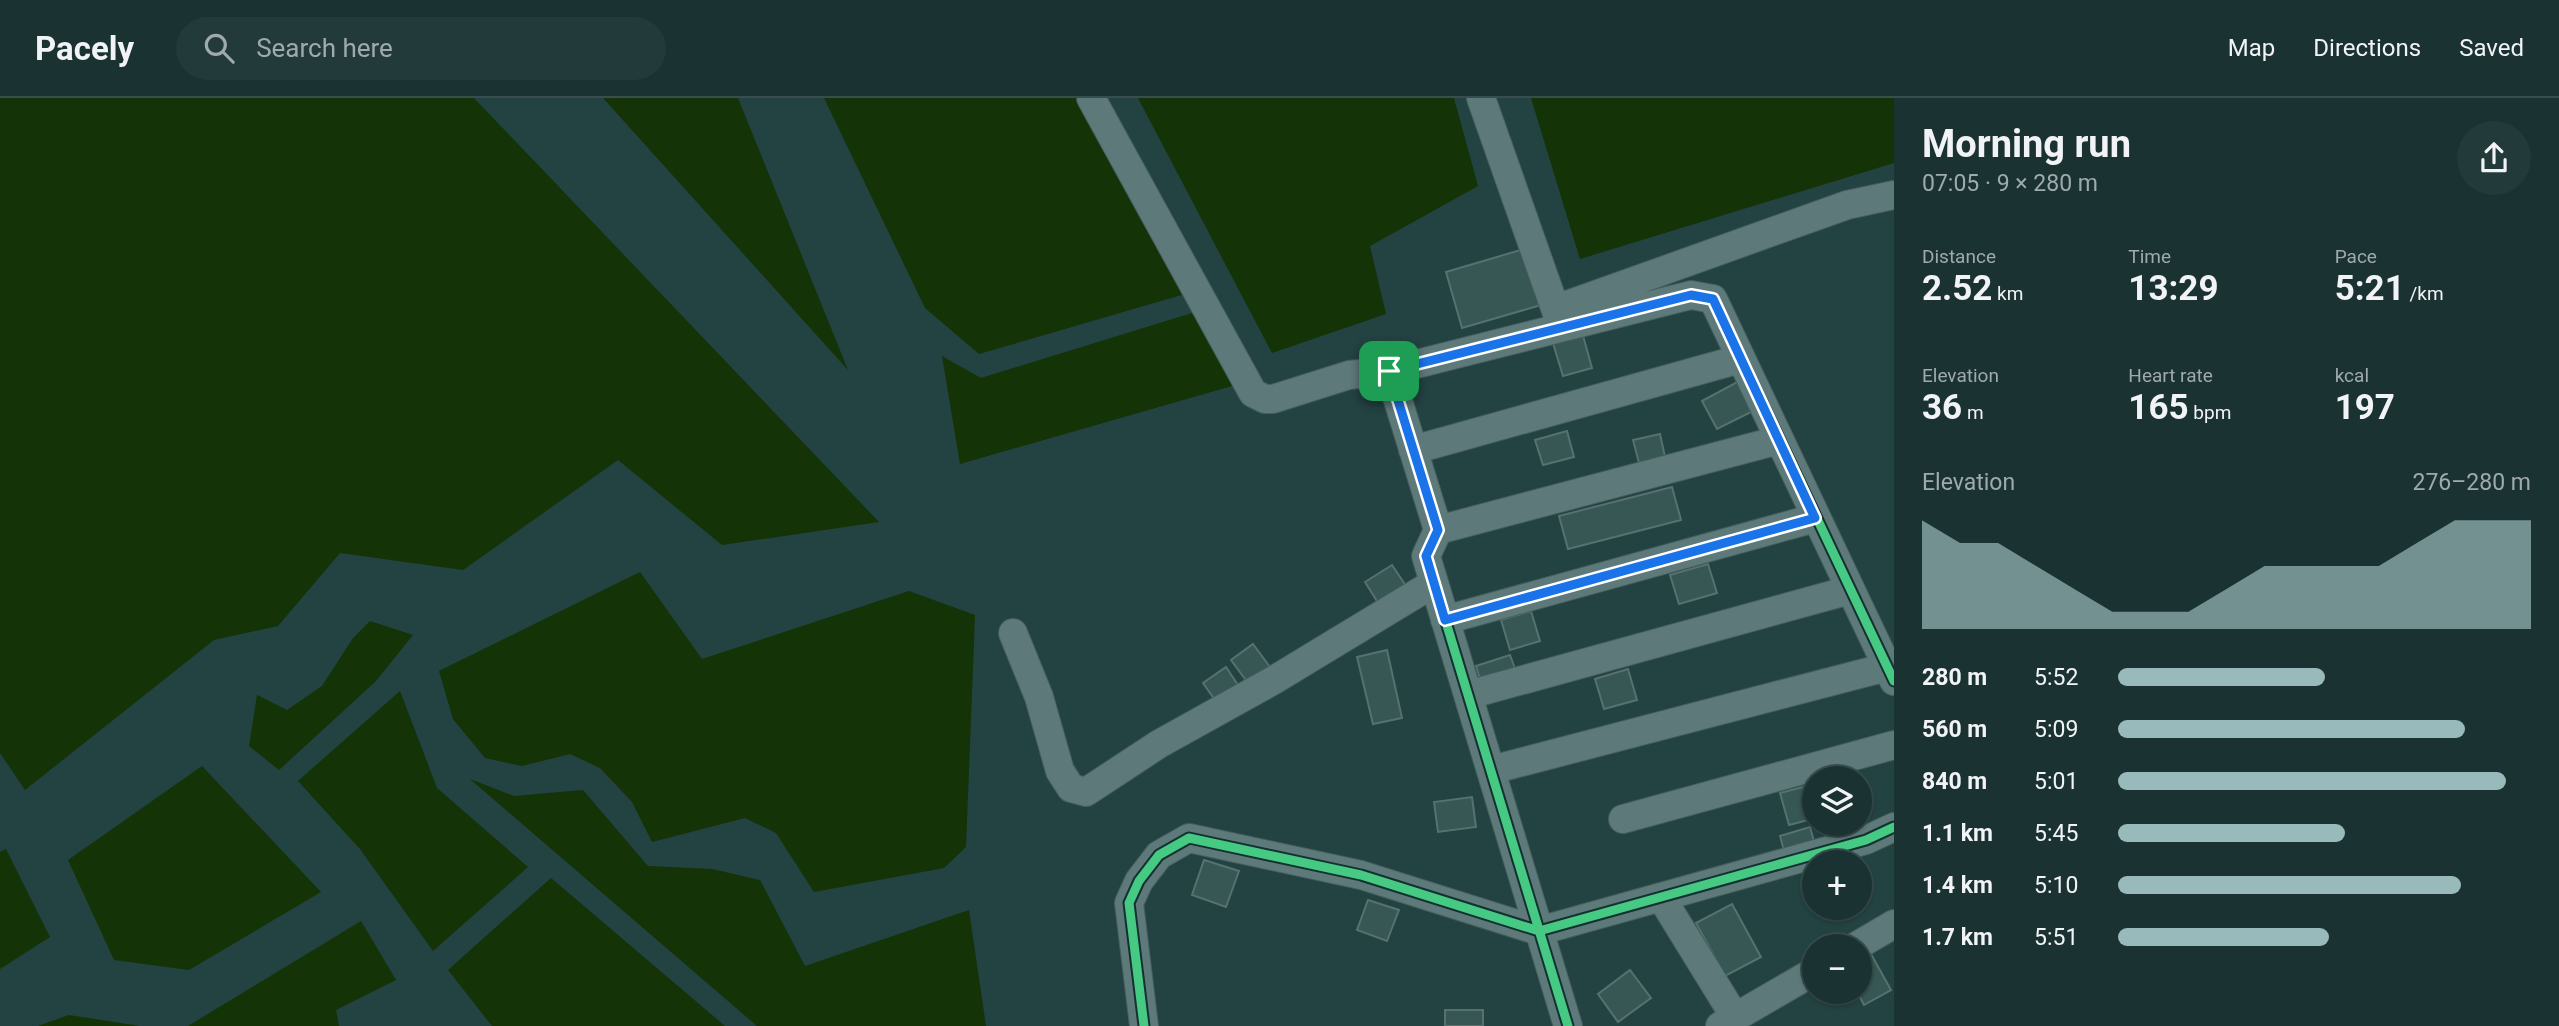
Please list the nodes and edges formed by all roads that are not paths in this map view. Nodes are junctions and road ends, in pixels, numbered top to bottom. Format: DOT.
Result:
graph roads {
  1 [pos="1091,98"];
  2 [pos="1481,98"];
  3 [pos="1894,195"];
  4 [pos="1559,318"];
  5 [pos="1740,359"];
  6 [pos="1389,371"];
  7 [pos="1779,440"];
  8 [pos="1413,450"];
  9 [pos="1815,518"];
  10 [pos="1438,530"];
  11 [pos="1434,583"];
  12 [pos="1850,590"];
  13 [pos="1445,620"];
  14 [pos="1013,633"];
  15 [pos="1890,674"];
  16 [pos="1468,695"];
  17 [pos="1894,745"];
  18 [pos="1491,771"];
  19 [pos="1623,819"];
  20 [pos="1894,827"];
  21 [pos="1661,897"];
  22 [pos="1894,924"];
  23 [pos="1539,931"];
  24 [pos="1872,937"];
  25 [pos="1802,978"];
  26 [pos="1728,1021"];
  27 [pos="1144,1026"];
  28 [pos="1568,1026"];
  1 -- 6 [label="street"];
  2 -- 4 [label="street"];
  3 -- 4 [label="street"];
  4 -- 5 [label="street"];
  4 -- 6 [label="street"];
  5 -- 7 [label="street"];
  5 -- 8 [label="street"];
  6 -- 8 [label="street"];
  7 -- 9 [label="street"];
  7 -- 10 [label="street"];
  8 -- 10 [label="street"];
  9 -- 12 [label="street"];
  9 -- 13 [label="street"];
  10 -- 11 [label="street"];
  11 -- 13 [label="street"];
  11 -- 14 [label="street"];
  12 -- 15 [label="street"];
  12 -- 16 [label="street"];
  13 -- 16 [label="street"];
  15 -- 18 [label="street"];
  16 -- 18 [label="street"];
  17 -- 19 [label="street"];
  18 -- 23 [label="street"];
  20 -- 21 [label="street"];
  21 -- 23 [label="street"];
  21 -- 26 [label="street"];
  22 -- 24 [label="street"];
  23 -- 27 [label="street"];
  23 -- 28 [label="street"];
  25 -- 26 [label="street"];
}
